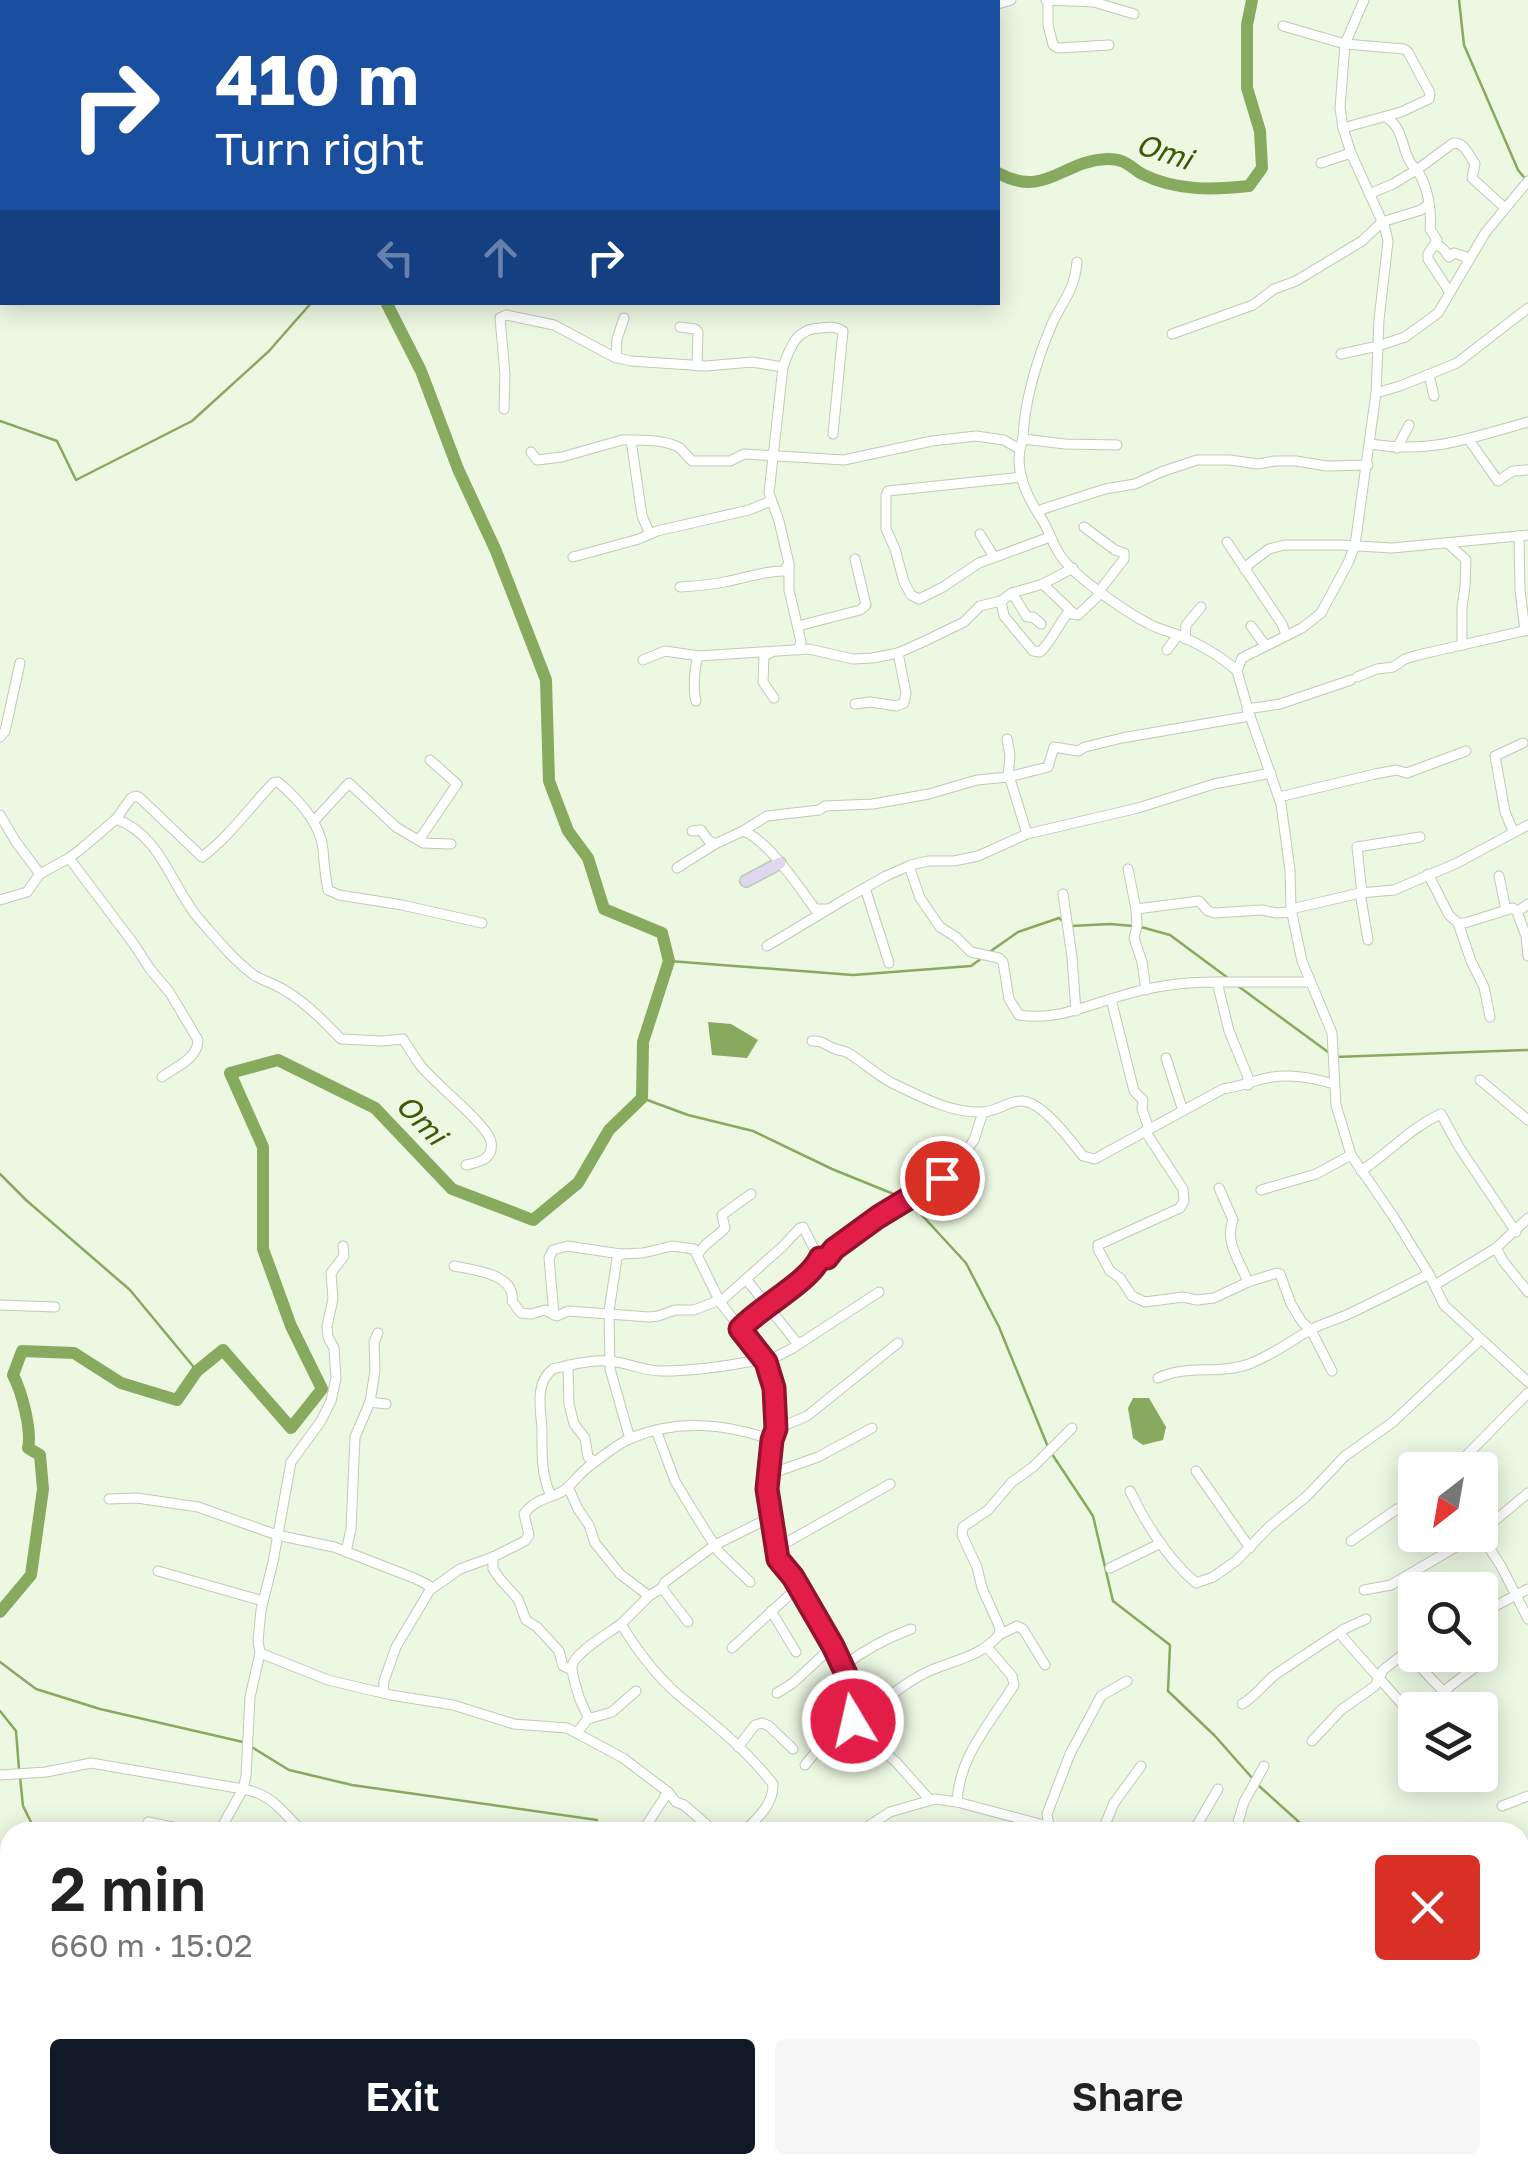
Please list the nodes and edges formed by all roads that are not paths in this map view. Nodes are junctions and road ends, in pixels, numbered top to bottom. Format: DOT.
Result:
graph roads {
  1 [pos="1047,0"];
  2 [pos="1364,0"];
  3 [pos="1134,14"];
  4 [pos="1283,26"];
  5 [pos="1345,44"];
  6 [pos="1109,45"];
  7 [pos="1386,117"];
  8 [pos="1343,128"];
  9 [pos="1350,153"];
  10 [pos="1321,163"];
  11 [pos="1418,169"];
  12 [pos="1528,181"];
  13 [pos="1369,194"];
  14 [pos="1430,204"];
  15 [pos="1505,208"];
  16 [pos="1382,222"];
  17 [pos="1434,246"];
  18 [pos="1469,258"];
  19 [pos="1077,262"];
  20 [pos="1450,291"];
  21 [pos="1528,308"];
  22 [pos="624,318"];
  23 [pos="680,328"];
  24 [pos="1172,334"];
  25 [pos="1378,346"];
  26 [pos="1341,354"];
  27 [pos="616,358"];
  28 [pos="696,366"];
  29 [pos="784,367"];
  30 [pos="1429,375"];
  31 [pos="1376,392"];
  32 [pos="1434,396"];
  33 [pos="504,408"];
  34 [pos="1528,422"];
  35 [pos="1409,424"];
  36 [pos="832,434"];
  37 [pos="630,440"];
  38 [pos="1468,440"];
  39 [pos="1021,444"];
  40 [pos="1117,444"];
  41 [pos="1370,444"];
  42 [pos="1396,448"];
  43 [pos="531,452"];
  44 [pos="774,458"];
  45 [pos="1368,465"];
  46 [pos="1528,470"];
  47 [pos="1022,477"];
  48 [pos="771,501"];
  49 [pos="1038,513"];
  50 [pos="1084,528"];
  51 [pos="650,534"];
  52 [pos="980,534"];
  53 [pos="1523,535"];
  54 [pos="1050,536"];
  55 [pos="1227,542"];
  56 [pos="1447,542"];
  57 [pos="1355,545"];
  58 [pos="573,557"];
  59 [pos="994,557"];
  60 [pos="855,559"];
  61 [pos="789,564"];
  62 [pos="1073,568"];
  63 [pos="1244,570"];
  64 [pos="1043,584"];
  65 [pos="680,587"];
  66 [pos="1100,590"];
  67 [pos="1012,592"];
  68 [pos="1001,601"];
  69 [pos="1201,608"];
  70 [pos="1074,613"];
  71 [pos="1028,617"];
  72 [pos="1041,624"];
  73 [pos="798,626"];
  74 [pos="1251,626"];
  75 [pos="1017,630"];
  76 [pos="1527,630"];
  77 [pos="1286,636"];
  78 [pos="1181,637"];
  79 [pos="1265,644"];
  80 [pos="1462,645"];
  81 [pos="803,647"];
  82 [pos="1167,650"];
  83 [pos="772,652"];
  84 [pos="898,652"];
  85 [pos="699,656"];
  86 [pos="1242,658"];
  87 [pos="643,660"];
  88 [pos="1225,660"];
  89 [pos="20,663"];
  90 [pos="1237,671"];
  91 [pos="774,698"];
  92 [pos="696,702"];
  93 [pos="855,704"];
  94 [pos="1248,712"];
  95 [pos="0,737"];
  96 [pos="1006,739"];
  97 [pos="1522,743"];
  98 [pos="1466,751"];
  99 [pos="430,760"];
  100 [pos="1271,773"];
  101 [pos="1008,777"];
  102 [pos="1279,797"];
  103 [pos="0,815"];
  104 [pos="116,819"];
  105 [pos="314,821"];
  106 [pos="1528,825"];
  107 [pos="743,831"];
  108 [pos="1513,831"];
  109 [pos="692,832"];
  110 [pos="1027,834"];
  111 [pos="1420,836"];
  112 [pos="418,840"];
  113 [pos="451,844"];
  114 [pos="716,844"];
  115 [pos="70,858"];
  116 [pos="780,863"];
  117 [pos="909,866"];
  118 [pos="677,868"];
  119 [pos="1128,869"];
  120 [pos="40,874"];
  121 [pos="1428,874"];
  122 [pos="1499,876"];
  123 [pos="746,881"];
  124 [pos="864,888"];
  125 [pos="1361,893"];
  126 [pos="1063,894"];
  127 [pos="0,900"];
  128 [pos="1528,904"];
  129 [pos="1136,908"];
  130 [pos="828,909"];
  131 [pos="1292,910"];
  132 [pos="1511,911"];
  133 [pos="482,923"];
  134 [pos="1458,923"];
  135 [pos="1368,940"];
  136 [pos="767,946"];
  137 [pos="1528,956"];
  138 [pos="889,962"];
  139 [pos="1217,982"];
  140 [pos="1310,982"];
  141 [pos="1146,990"];
  142 [pos="1111,999"];
  143 [pos="1076,1012"];
  144 [pos="1490,1017"];
  145 [pos="812,1041"];
  146 [pos="1166,1058"];
  147 [pos="162,1077"];
  148 [pos="1480,1080"];
  149 [pos="1248,1084"];
  150 [pos="1334,1084"];
  151 [pos="1183,1111"];
  152 [pos="984,1112"];
  153 [pos="1528,1120"];
  154 [pos="1147,1130"];
  155 [pos="1351,1155"];
  156 [pos="466,1165"];
  157 [pos="1361,1171"];
  158 [pos="1219,1188"];
  159 [pos="1261,1190"];
  160 [pos="751,1194"];
  161 [pos="1528,1218"];
  162 [pos="1516,1232"];
  163 [pos="343,1246"];
  164 [pos="1496,1248"];
  165 [pos="620,1254"];
  166 [pos="698,1254"];
  167 [pos="820,1258"];
  168 [pos="454,1266"];
  169 [pos="1429,1274"];
  170 [pos="746,1278"];
  171 [pos="1248,1282"];
  172 [pos="1435,1285"];
  173 [pos="878,1292"];
  174 [pos="1528,1292"];
  175 [pos="720,1302"];
  176 [pos="0,1304"];
  177 [pos="766,1305"];
  178 [pos="54,1307"];
  179 [pos="554,1315"];
  180 [pos="610,1315"];
  181 [pos="740,1329"];
  182 [pos="1311,1330"];
  183 [pos="378,1333"];
  184 [pos="1480,1340"];
  185 [pos="801,1342"];
  186 [pos="898,1343"];
  187 [pos="610,1360"];
  188 [pos="764,1360"];
  189 [pos="568,1365"];
  190 [pos="1332,1372"];
  191 [pos="1158,1378"];
  192 [pos="1528,1382"];
  193 [pos="1528,1393"];
  194 [pos="370,1402"];
  195 [pos="386,1404"];
  196 [pos="872,1428"];
  197 [pos="1072,1428"];
  198 [pos="656,1430"];
  199 [pos="774,1434"];
  200 [pos="630,1439"];
  201 [pos="1470,1452"];
  202 [pos="595,1462"];
  203 [pos="1196,1472"];
  204 [pos="770,1474"];
  205 [pos="890,1484"];
  206 [pos="568,1487"];
  207 [pos="1130,1491"];
  208 [pos="1528,1493"];
  209 [pos="550,1494"];
  210 [pos="109,1499"];
  211 [pos="1398,1509"];
  212 [pos="1498,1517"];
  213 [pos="772,1518"];
  214 [pos="278,1536"];
  215 [pos="1351,1541"];
  216 [pos="1161,1543"];
  217 [pos="715,1545"];
  218 [pos="1250,1548"];
  219 [pos="775,1549"];
  220 [pos="346,1552"];
  221 [pos="1446,1552"];
  222 [pos="1492,1552"];
  223 [pos="493,1557"];
  224 [pos="1110,1568"];
  225 [pos="158,1570"];
  226 [pos="750,1582"];
  227 [pos="798,1587"];
  228 [pos="662,1588"];
  229 [pos="430,1590"];
  230 [pos="1364,1590"];
  231 [pos="1528,1590"];
  232 [pos="648,1596"];
  233 [pos="1517,1596"];
  234 [pos="263,1602"];
  235 [pos="1498,1605"];
  236 [pos="770,1611"];
  237 [pos="1366,1618"];
  238 [pos="1528,1618"];
  239 [pos="688,1622"];
  240 [pos="621,1624"];
  241 [pos="911,1629"];
  242 [pos="1340,1632"];
  243 [pos="999,1636"];
  244 [pos="833,1646"];
  245 [pos="986,1647"];
  246 [pos="732,1648"];
  247 [pos="796,1652"];
  248 [pos="260,1653"];
  249 [pos="1398,1659"];
  250 [pos="1045,1665"];
  251 [pos="842,1666"];
  252 [pos="572,1670"];
  253 [pos="1425,1672"];
  254 [pos="1470,1672"];
  255 [pos="1379,1674"];
  256 [pos="1126,1681"];
  257 [pos="636,1691"];
  258 [pos="1444,1692"];
  259 [pos="1447,1692"];
  260 [pos="383,1693"];
  261 [pos="776,1694"];
  262 [pos="1398,1697"];
  263 [pos="1242,1704"];
  264 [pos="588,1719"];
  265 [pos="854,1722"];
  266 [pos="577,1732"];
  267 [pos="1312,1740"];
  268 [pos="738,1747"];
  269 [pos="793,1749"];
  270 [pos="805,1765"];
  271 [pos="1141,1766"];
  272 [pos="1264,1766"];
  273 [pos="0,1775"];
  274 [pos="243,1789"];
  275 [pos="1218,1789"];
  276 [pos="668,1792"];
  277 [pos="1528,1796"];
  278 [pos="930,1800"];
  279 [pos="957,1802"];
  280 [pos="1502,1806"];
  281 [pos="225,1822"];
  282 [pos="294,1822"];
  283 [pos="648,1822"];
  284 [pos="702,1822"];
  285 [pos="752,1822"];
  286 [pos="875,1822"];
  287 [pos="1025,1822"];
  288 [pos="1046,1822"];
  289 [pos="1106,1822"];
  290 [pos="1198,1822"];
  291 [pos="1238,1822"];
  1 -- 3 [label="street"];
  1 -- 6 [label="street"];
  2 -- 5 [label="street"];
  4 -- 5 [label="street"];
  5 -- 7 [label="street"];
  5 -- 8 [label="street"];
  7 -- 8 [label="street"];
  7 -- 11 [label="street"];
  8 -- 9 [label="street"];
  9 -- 10 [label="street"];
  9 -- 13 [label="street"];
  11 -- 13 [label="street"];
  11 -- 14 [label="street"];
  11 -- 15 [label="street"];
  12 -- 15 [label="street"];
  13 -- 16 [label="street"];
  14 -- 16 [label="street"];
  14 -- 17 [label="street"];
  15 -- 18 [label="street"];
  16 -- 24 [label="street"];
  16 -- 25 [label="street"];
  17 -- 18 [label="street"];
  17 -- 20 [label="street"];
  18 -- 20 [label="street"];
  19 -- 39 [label="street"];
  20 -- 25 [label="street"];
  21 -- 30 [label="street"];
  22 -- 27 [label="street"];
  23 -- 28 [label="street"];
  25 -- 26 [label="street"];
  25 -- 31 [label="street"];
  27 -- 28 [label="street"];
  27 -- 33 [label="street"];
  28 -- 29 [label="street"];
  29 -- 36 [label="street"];
  29 -- 44 [label="street"];
  30 -- 31 [label="street"];
  30 -- 32 [label="street"];
  31 -- 41 [label="street"];
  34 -- 38 [label="street"];
  35 -- 42 [label="street"];
  37 -- 43 [label="street"];
  37 -- 44 [label="street"];
  37 -- 51 [label="street"];
  38 -- 42 [label="street"];
  38 -- 46 [label="street"];
  39 -- 40 [label="street"];
  39 -- 44 [label="street"];
  39 -- 47 [label="street"];
  41 -- 42 [label="street"];
  41 -- 45 [label="street"];
  44 -- 48 [label="street"];
  45 -- 49 [label="street"];
  45 -- 57 [label="street"];
  47 -- 49 [label="street"];
  47 -- 59 [label="street"];
  48 -- 51 [label="street"];
  48 -- 61 [label="street"];
  49 -- 54 [label="street"];
  50 -- 66 [label="street"];
  51 -- 58 [label="street"];
  52 -- 59 [label="street"];
  53 -- 56 [label="street"];
  53 -- 76 [label="street"];
  54 -- 59 [label="street"];
  54 -- 62 [label="street"];
  55 -- 63 [label="street"];
  56 -- 57 [label="street"];
  56 -- 80 [label="street"];
  57 -- 63 [label="street"];
  57 -- 77 [label="street"];
  60 -- 73 [label="street"];
  61 -- 65 [label="street"];
  61 -- 73 [label="street"];
  62 -- 64 [label="street"];
  62 -- 66 [label="street"];
  63 -- 77 [label="street"];
  64 -- 67 [label="street"];
  64 -- 70 [label="street"];
  66 -- 70 [label="street"];
  66 -- 78 [label="street"];
  67 -- 68 [label="street"];
  67 -- 71 [label="street"];
  68 -- 75 [label="street"];
  68 -- 84 [label="street"];
  69 -- 78 [label="street"];
  70 -- 75 [label="street"];
  71 -- 72 [label="street"];
  71 -- 75 [label="street"];
  73 -- 81 [label="street"];
  74 -- 79 [label="street"];
  76 -- 80 [label="street"];
  77 -- 79 [label="street"];
  78 -- 82 [label="street"];
  78 -- 88 [label="street"];
  79 -- 86 [label="street"];
  80 -- 94 [label="street"];
  81 -- 83 [label="street"];
  81 -- 84 [label="street"];
  83 -- 85 [label="street"];
  83 -- 91 [label="street"];
  84 -- 93 [label="street"];
  85 -- 87 [label="street"];
  85 -- 92 [label="street"];
  86 -- 88 [label="street"];
  86 -- 90 [label="street"];
  88 -- 90 [label="street"];
  89 -- 95 [label="street"];
  90 -- 94 [label="street"];
  94 -- 100 [label="street"];
  94 -- 101 [label="street"];
  96 -- 101 [label="street"];
  97 -- 108 [label="street"];
  98 -- 102 [label="street"];
  99 -- 112 [label="street"];
  100 -- 102 [label="street"];
  100 -- 110 [label="street"];
  101 -- 107 [label="street"];
  101 -- 110 [label="street"];
  102 -- 131 [label="street"];
  103 -- 120 [label="street"];
  104 -- 105 [label="street"];
  104 -- 115 [label="street"];
  104 -- 156 [label="street"];
  105 -- 112 [label="street"];
  105 -- 133 [label="street"];
  106 -- 108 [label="street"];
  107 -- 114 [label="street"];
  107 -- 116 [label="street"];
  108 -- 121 [label="street"];
  109 -- 114 [label="street"];
  110 -- 117 [label="street"];
  111 -- 125 [label="street"];
  112 -- 113 [label="street"];
  114 -- 118 [label="street"];
  115 -- 120 [label="street"];
  115 -- 147 [label="street"];
  116 -- 123 [label="street"];
  116 -- 130 [label="street"];
  117 -- 124 [label="street"];
  117 -- 143 [label="street"];
  119 -- 129 [label="street"];
  120 -- 127 [label="street"];
  121 -- 125 [label="street"];
  121 -- 134 [label="street"];
  122 -- 132 [label="street"];
  124 -- 130 [label="street"];
  124 -- 138 [label="street"];
  125 -- 131 [label="street"];
  125 -- 135 [label="street"];
  126 -- 143 [label="street"];
  128 -- 132 [label="street"];
  129 -- 131 [label="street"];
  129 -- 141 [label="street"];
  130 -- 136 [label="street"];
  131 -- 140 [label="street"];
  132 -- 134 [label="street"];
  132 -- 137 [label="street"];
  134 -- 144 [label="street"];
  139 -- 140 [label="street"];
  139 -- 141 [label="street"];
  139 -- 149 [label="street"];
  140 -- 150 [label="street"];
  141 -- 142 [label="street"];
  142 -- 143 [label="street"];
  142 -- 154 [label="street"];
  145 -- 152 [label="street"];
  146 -- 151 [label="street"];
  148 -- 153 [label="street"];
  149 -- 150 [label="street"];
  149 -- 151 [label="street"];
  150 -- 155 [label="street"];
  151 -- 154 [label="street"];
  152 -- 154 [label="street"];
  152 -- 167 [label="street"];
  154 -- 171 [label="street"];
  155 -- 157 [label="street"];
  155 -- 159 [label="street"];
  157 -- 162 [label="street"];
  157 -- 169 [label="street"];
  158 -- 171 [label="street"];
  160 -- 166 [label="street"];
  161 -- 162 [label="street"];
  162 -- 164 [label="street"];
  163 -- 214 [label="street"];
  164 -- 172 [label="street"];
  164 -- 174 [label="street"];
  165 -- 166 [label="street"];
  165 -- 179 [label="street"];
  165 -- 180 [label="street"];
  166 -- 175 [label="street"];
  167 -- 170 [label="street"];
  167 -- 177 [label="street"];
  168 -- 179 [label="street"];
  169 -- 172 [label="street"];
  169 -- 182 [label="street"];
  170 -- 175 [label="street"];
  170 -- 177 [label="street"];
  171 -- 182 [label="street"];
  172 -- 184 [label="street"];
  173 -- 185 [label="street"];
  175 -- 180 [label="street"];
  175 -- 181 [label="street"];
  176 -- 178 [label="street"];
  177 -- 181 [label="street"];
  177 -- 185 [label="street"];
  179 -- 180 [label="street"];
  180 -- 187 [label="street"];
  181 -- 188 [label="street"];
  182 -- 190 [label="street"];
  182 -- 191 [label="street"];
  183 -- 194 [label="street"];
  184 -- 192 [label="street"];
  184 -- 218 [label="street"];
  185 -- 188 [label="street"];
  186 -- 199 [label="street"];
  187 -- 188 [label="street"];
  187 -- 189 [label="street"];
  187 -- 200 [label="street"];
  188 -- 199 [label="street"];
  189 -- 202 [label="street"];
  189 -- 209 [label="street"];
  193 -- 201 [label="street"];
  194 -- 195 [label="street"];
  194 -- 220 [label="street"];
  196 -- 204 [label="street"];
  197 -- 243 [label="street"];
  198 -- 199 [label="street"];
  198 -- 200 [label="street"];
  198 -- 217 [label="street"];
  199 -- 204 [label="street"];
  200 -- 202 [label="street"];
  202 -- 206 [label="street"];
  203 -- 218 [label="street"];
  204 -- 213 [label="street"];
  205 -- 219 [label="street"];
  206 -- 209 [label="street"];
  206 -- 232 [label="street"];
  207 -- 216 [label="street"];
  208 -- 212 [label="street"];
  209 -- 223 [label="street"];
  210 -- 214 [label="street"];
  211 -- 215 [label="street"];
  213 -- 217 [label="street"];
  213 -- 219 [label="street"];
  214 -- 220 [label="street"];
  214 -- 234 [label="street"];
  216 -- 218 [label="street"];
  216 -- 224 [label="street"];
  217 -- 226 [label="street"];
  217 -- 228 [label="street"];
  219 -- 227 [label="street"];
  220 -- 229 [label="street"];
  221 -- 230 [label="street"];
  222 -- 233 [label="street"];
  223 -- 229 [label="street"];
  223 -- 252 [label="street"];
  225 -- 234 [label="street"];
  227 -- 236 [label="street"];
  227 -- 244 [label="street"];
  228 -- 232 [label="street"];
  228 -- 239 [label="street"];
  229 -- 260 [label="street"];
  231 -- 233 [label="street"];
  232 -- 240 [label="street"];
  233 -- 235 [label="street"];
  233 -- 238 [label="street"];
  234 -- 248 [label="street"];
  236 -- 246 [label="street"];
  236 -- 247 [label="street"];
  237 -- 242 [label="street"];
  240 -- 252 [label="street"];
  240 -- 268 [label="street"];
  241 -- 251 [label="street"];
  242 -- 255 [label="street"];
  242 -- 263 [label="street"];
  243 -- 245 [label="street"];
  243 -- 250 [label="street"];
  244 -- 251 [label="street"];
  244 -- 261 [label="street"];
  245 -- 265 [label="street"];
  245 -- 279 [label="street"];
  248 -- 260 [label="street"];
  248 -- 274 [label="street"];
  249 -- 255 [label="street"];
  251 -- 265 [label="street"];
  252 -- 264 [label="street"];
  253 -- 258 [label="street"];
  254 -- 259 [label="street"];
  255 -- 262 [label="street"];
  255 -- 267 [label="street"];
  256 -- 288 [label="street"];
  257 -- 264 [label="street"];
  260 -- 266 [label="street"];
  264 -- 266 [label="street"];
  265 -- 270 [label="street"];
  265 -- 278 [label="street"];
  266 -- 276 [label="street"];
  268 -- 269 [label="street"];
  268 -- 285 [label="street"];
  271 -- 289 [label="street"];
  272 -- 291 [label="street"];
  273 -- 274 [label="street"];
  274 -- 281 [label="street"];
  274 -- 282 [label="street"];
  275 -- 290 [label="street"];
  276 -- 283 [label="street"];
  276 -- 284 [label="street"];
  277 -- 280 [label="street"];
  278 -- 279 [label="street"];
  278 -- 286 [label="street"];
  279 -- 287 [label="street"];
}
